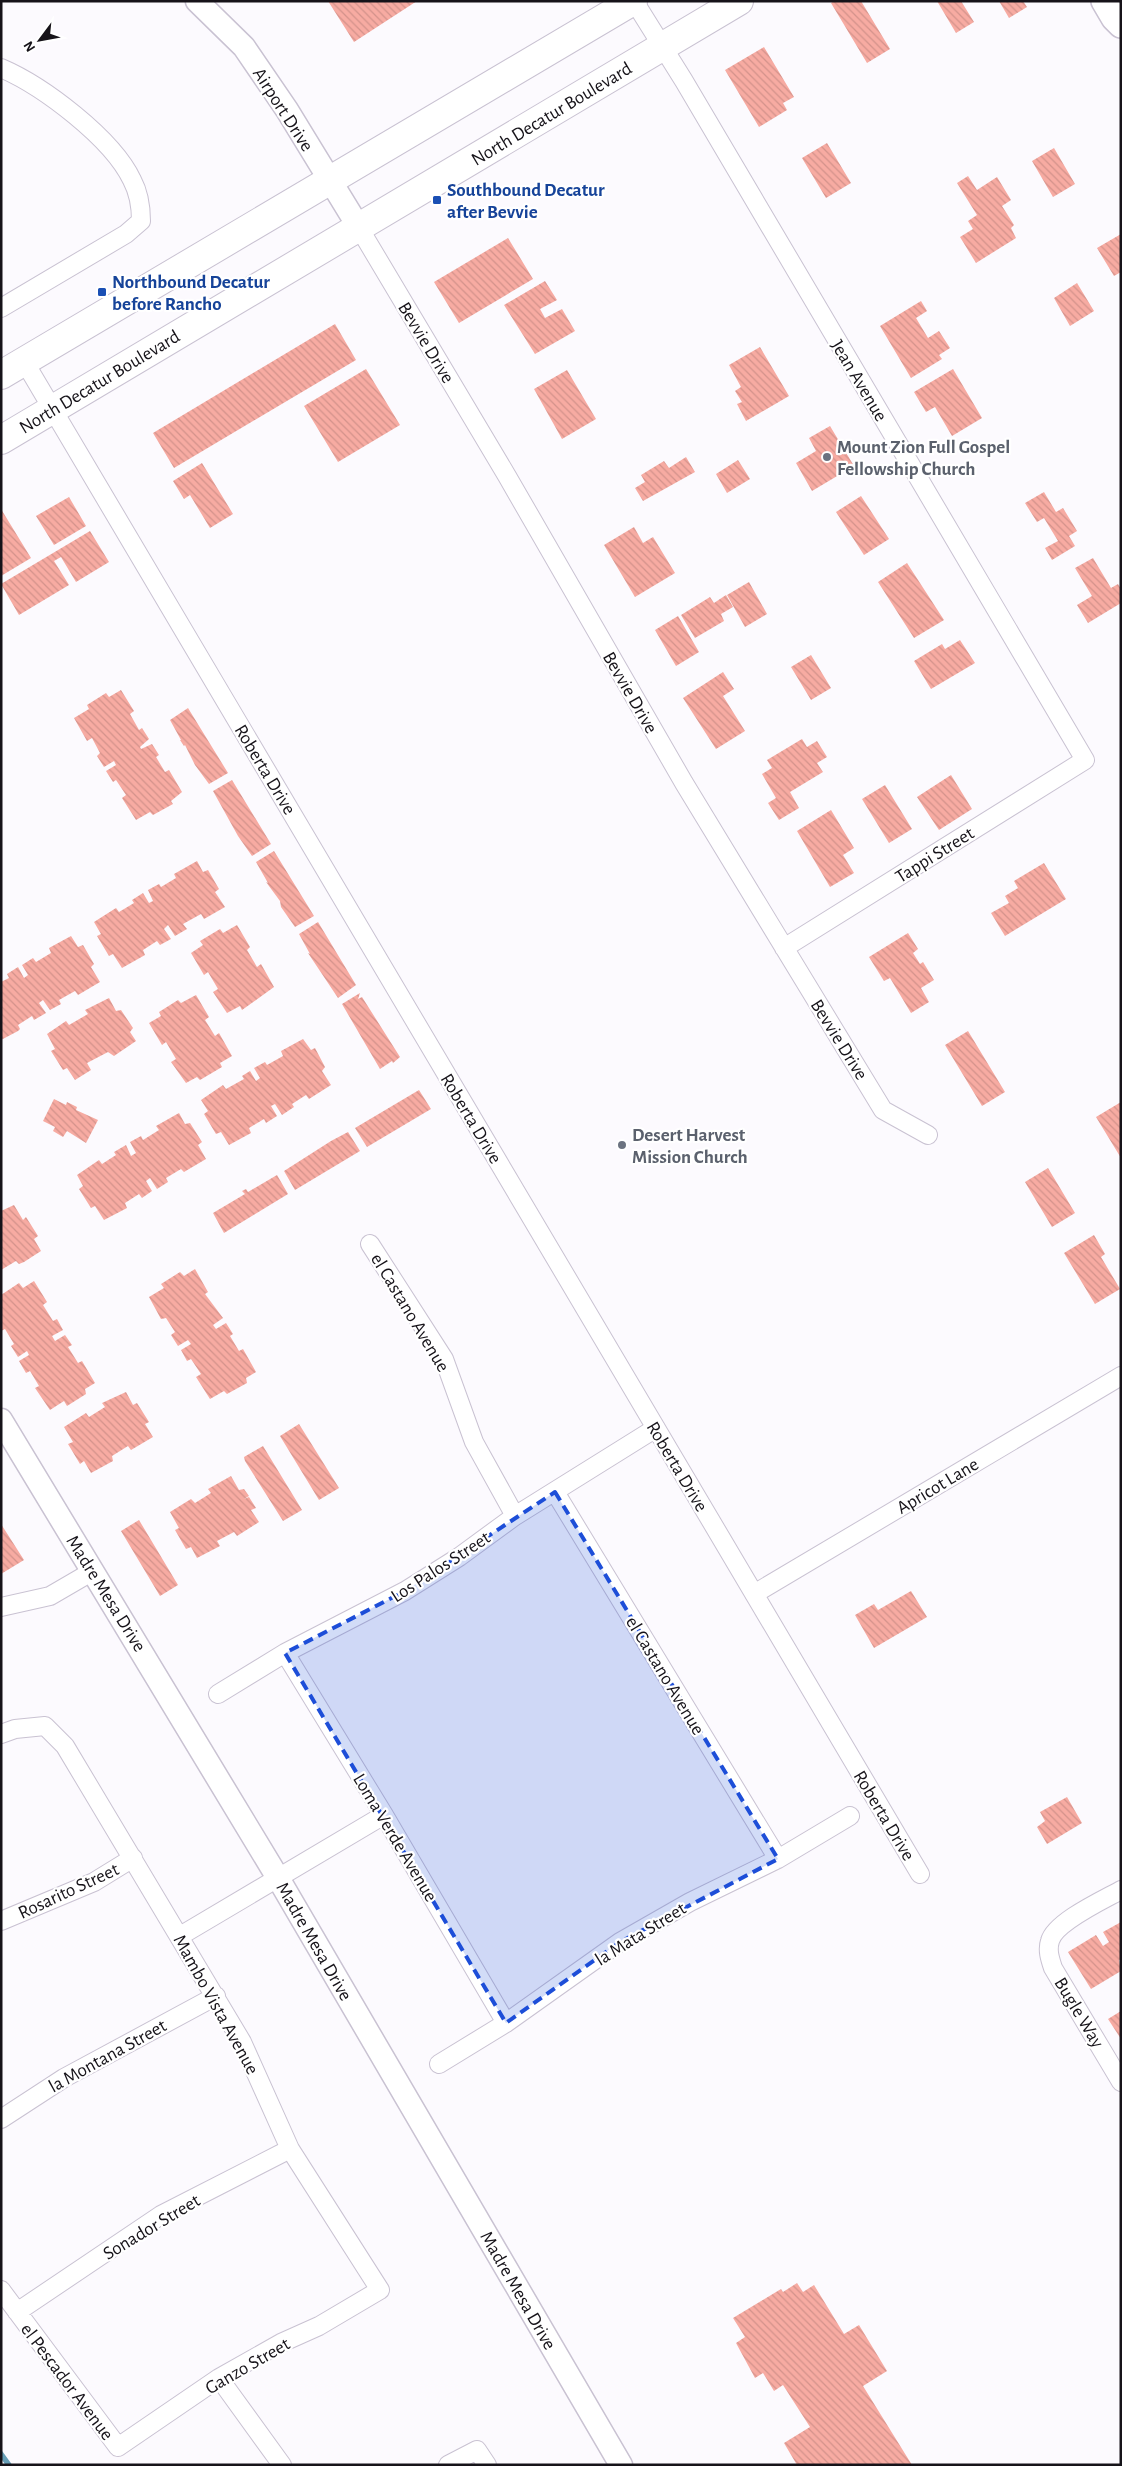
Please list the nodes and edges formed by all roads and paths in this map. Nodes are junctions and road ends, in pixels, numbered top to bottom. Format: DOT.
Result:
graph roads {
  1 [pos="197,1"];
  2 [pos="634,1"];
  3 [pos="739,1"];
  4 [pos="1104,1"];
  5 [pos="1121,25"];
  6 [pos="662,47"];
  7 [pos="3,73"];
  8 [pos="330,181"];
  9 [pos="358,226"];
  10 [pos="1,308"];
  11 [pos="24,361"];
  12 [pos="1,375"];
  13 [pos="54,409"];
  14 [pos="1,440"];
  15 [pos="1085,760"];
  16 [pos="784,948"];
  17 [pos="928,1135"];
  18 [pos="370,1244"];
  19 [pos="1121,1376"];
  20 [pos="1,1420"];
  21 [pos="656,1428"];
  22 [pos="555,1492"];
  23 [pos="515,1516"];
  24 [pos="93,1571"];
  25 [pos="754,1594"];
  26 [pos="1,1606"];
  27 [pos="285,1653"];
  28 [pos="218,1694"];
  29 [pos="1,1734"];
  30 [pos="384,1815"];
  31 [pos="850,1816"];
  32 [pos="133,1858"];
  33 [pos="778,1859"];
  34 [pos="920,1874"];
  35 [pos="278,1878"];
  36 [pos="1121,1890"];
  37 [pos="1,1921"];
  38 [pos="180,1936"];
  39 [pos="216,1996"];
  40 [pos="506,2023"];
  41 [pos="439,2064"];
  42 [pos="1121,2082"];
  43 [pos="1,2119"];
  44 [pos="290,2149"];
  45 [pos="1,2290"];
  46 [pos="380,2290"];
  47 [pos="17,2312"];
  48 [pos="219,2378"];
  49 [pos="118,2447"];
  50 [pos="282,2465"];
  51 [pos="448,2465"];
  52 [pos="487,2465"];
  53 [pos="621,2465"];
  1 -- 8 [label="street, Airport Drive"];
  2 -- 6 [label="street, Jean Avenue"];
  2 -- 8 [label="main road"];
  3 -- 6 [label="main road, North Decatur Boulevard"];
  4 -- 5 [label="main road"];
  6 -- 9 [label="main road, North Decatur Boulevard"];
  6 -- 15 [label="street, Jean Avenue"];
  7 -- 10 [label="street"];
  8 -- 9 [label="street, Airport Drive"];
  8 -- 11 [label="main road"];
  9 -- 13 [label="main road, North Decatur Boulevard"];
  9 -- 16 [label="street, Bevvie Drive"];
  11 -- 12 [label="main road"];
  11 -- 13 [label="street, Roberta Drive"];
  13 -- 14 [label="main road, North Decatur Boulevard"];
  13 -- 21 [label="street, Roberta Drive"];
  15 -- 16 [label="street, Tappi Street"];
  16 -- 17 [label="street, Bevvie Drive"];
  18 -- 23 [label="street, el Castano Avenue"];
  19 -- 25 [label="street, Apricot Lane"];
  20 -- 24 [label="street, Madre Mesa Drive"];
  21 -- 22 [label="street, Los Palos Street"];
  21 -- 25 [label="street, Roberta Drive"];
  22 -- 23 [label="street, Los Palos Street"];
  22 -- 33 [label="street, el Castano Avenue"];
  23 -- 27 [label="street, Los Palos Street"];
  24 -- 26 [label="street"];
  24 -- 35 [label="street, Madre Mesa Drive"];
  25 -- 34 [label="street, Roberta Drive"];
  27 -- 28 [label="street, Los Palos Street"];
  27 -- 30 [label="street, Loma Verde Avenue"];
  29 -- 32 [label="street, Mambo Vista Avenue"];
  30 -- 35 [label="street"];
  30 -- 40 [label="street, Loma Verde Avenue"];
  31 -- 33 [label="street, la Mata Street"];
  32 -- 37 [label="street, Rosarito Street"];
  32 -- 38 [label="street, Mambo Vista Avenue"];
  33 -- 40 [label="street, la Mata Street"];
  35 -- 38 [label="street"];
  35 -- 53 [label="street, Madre Mesa Drive"];
  36 -- 42 [label="street, Bugle Way"];
  38 -- 39 [label="street, Mambo Vista Avenue"];
  39 -- 43 [label="street, la Montana Street"];
  39 -- 44 [label="street, Mambo Vista Avenue"];
  40 -- 41 [label="street, la Mata Street"];
  44 -- 46 [label="street, Mambo Vista Avenue"];
  44 -- 47 [label="street, Sonador Street"];
  45 -- 47 [label="street, el Pescador Avenue"];
  46 -- 48 [label="street, Ganzo Street"];
  47 -- 49 [label="street, el Pescador Avenue"];
  48 -- 49 [label="street, Ganzo Street"];
  48 -- 50 [label="street"];
  51 -- 52 [label="street"];
}
